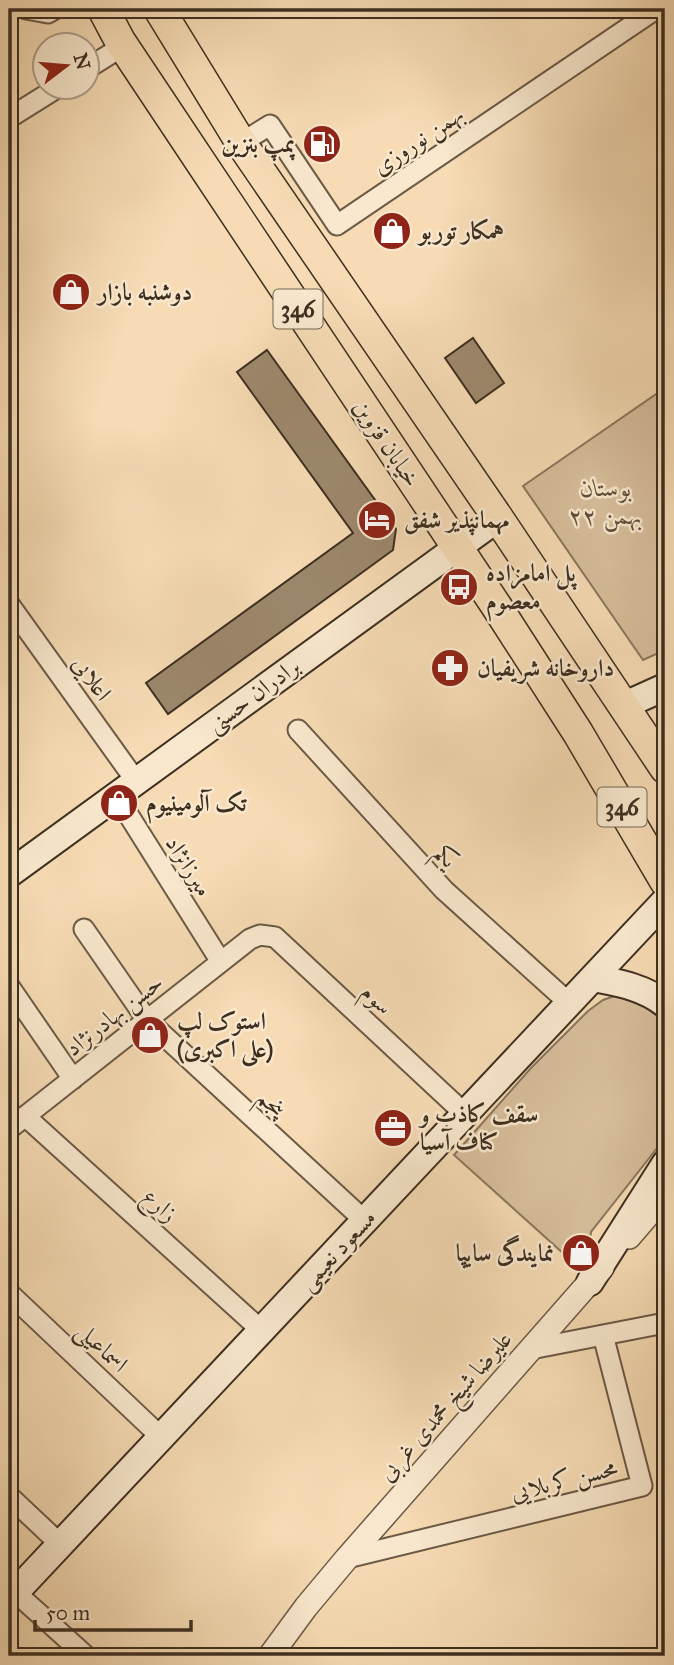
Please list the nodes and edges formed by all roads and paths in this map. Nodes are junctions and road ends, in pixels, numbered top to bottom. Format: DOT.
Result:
graph roads {
  1 [pos="26,9"];
  2 [pos="55,9"];
  3 [pos="103,9"];
  4 [pos="159,9"];
  5 [pos="656,9"];
  6 [pos="665,20"];
  7 [pos="123,46"];
  8 [pos="102,59"];
  9 [pos="35,102"];
  10 [pos="9,118"];
  11 [pos="241,143"];
  12 [pos="498,518"];
  13 [pos="456,547"];
  14 [pos="9,604"];
  15 [pos="665,687"];
  16 [pos="625,705"];
  17 [pos="298,730"];
  18 [pos="665,768"];
  19 [pos="126,788"];
  20 [pos="12,864"];
  21 [pos="665,881"];
  22 [pos="665,901"];
  23 [pos="84,929"];
  24 [pos="250,939"];
  25 [pos="221,962"];
  26 [pos="593,978"];
  27 [pos="9,986"];
  28 [pos="569,1003"];
  29 [pos="665,1004"];
  30 [pos="147,1020"];
  31 [pos="73,1079"];
  32 [pos="465,1114"];
  33 [pos="25,1116"];
  34 [pos="9,1129"];
  35 [pos="665,1164"];
  36 [pos="665,1195"];
  37 [pos="365,1221"];
  38 [pos="590,1282"];
  39 [pos="9,1293"];
  40 [pos="665,1323"];
  41 [pos="261,1330"];
  42 [pos="603,1335"];
  43 [pos="531,1349"];
  44 [pos="162,1437"];
  45 [pos="9,1496"];
  46 [pos="60,1544"];
  47 [pos="347,1558"];
  48 [pos="12,1595"];
  49 [pos="86,1656"];
  50 [pos="270,1656"];
  1 -- 2 [label="street"];
  3 -- 7 [label="main road, خیابان قزوین / 346"];
  4 -- 11 [label="main road, خیابان قزوین / 346"];
  5 -- 6 [label="street"];
  5 -- 11 [label="street, بهمن نوروزی"];
  7 -- 8 [label="street"];
  7 -- 13 [label="main road, خیابان قزوین / 346"];
  9 -- 10 [label="street"];
  11 -- 12 [label="main road, خیابان قزوین / 346"];
  12 -- 13 [label="main road, برادران حسنی"];
  12 -- 16 [label="main road, خیابان قزوین / 346"];
  13 -- 19 [label="main road, برادران حسنی"];
  13 -- 21 [label="main road, خیابان قزوین / 346"];
  14 -- 19 [label="street, اعلایی"];
  15 -- 16 [label="main road"];
  16 -- 18 [label="main road, خیابان قزوین / 346"];
  17 -- 28 [label="street, یکم"];
  19 -- 20 [label="main road, برادران حسنی"];
  19 -- 25 [label="street, ميرزانژاد"];
  22 -- 26 [label="main road, مسعود نعیمی"];
  23 -- 30 [label="street, پنجم"];
  24 -- 25 [label="street, حسن بهادرنژاد"];
  24 -- 32 [label="street, سوم"];
  25 -- 30 [label="street, حسن بهادرنژاد"];
  26 -- 28 [label="main road, مسعود نعیمی"];
  26 -- 29 [label="main road"];
  27 -- 31 [label="street"];
  28 -- 32 [label="main road, مسعود نعیمی"];
  30 -- 31 [label="street, حسن بهادرنژاد"];
  30 -- 37 [label="street, پنجم"];
  31 -- 33 [label="street, حسن بهادرنژاد"];
  32 -- 37 [label="main road, مسعود نعیمی"];
  33 -- 34 [label="street, حسن بهادرنژاد"];
  33 -- 41 [label="street, زارع"];
  35 -- 38 [label="main road"];
  36 -- 38 [label="street, علیرضا شیخ محمدی غربی"];
  37 -- 41 [label="main road, مسعود نعیمی"];
  38 -- 43 [label="street, علیرضا شیخ محمدی غربی"];
  39 -- 44 [label="street, اسماعیلی"];
  40 -- 42 [label="street"];
  41 -- 44 [label="main road, مسعود نعیمی"];
  42 -- 43 [label="street"];
  42 -- 47 [label="street, محسن کربلایی"];
  43 -- 47 [label="street, علیرضا شیخ محمدی غربی"];
  44 -- 46 [label="main road, مسعود نعیمی"];
  45 -- 46 [label="street"];
  46 -- 48 [label="main road, مسعود نعیمی"];
  47 -- 50 [label="street, علیرضا شیخ محمدی غربی"];
  48 -- 49 [label="street"];
}
